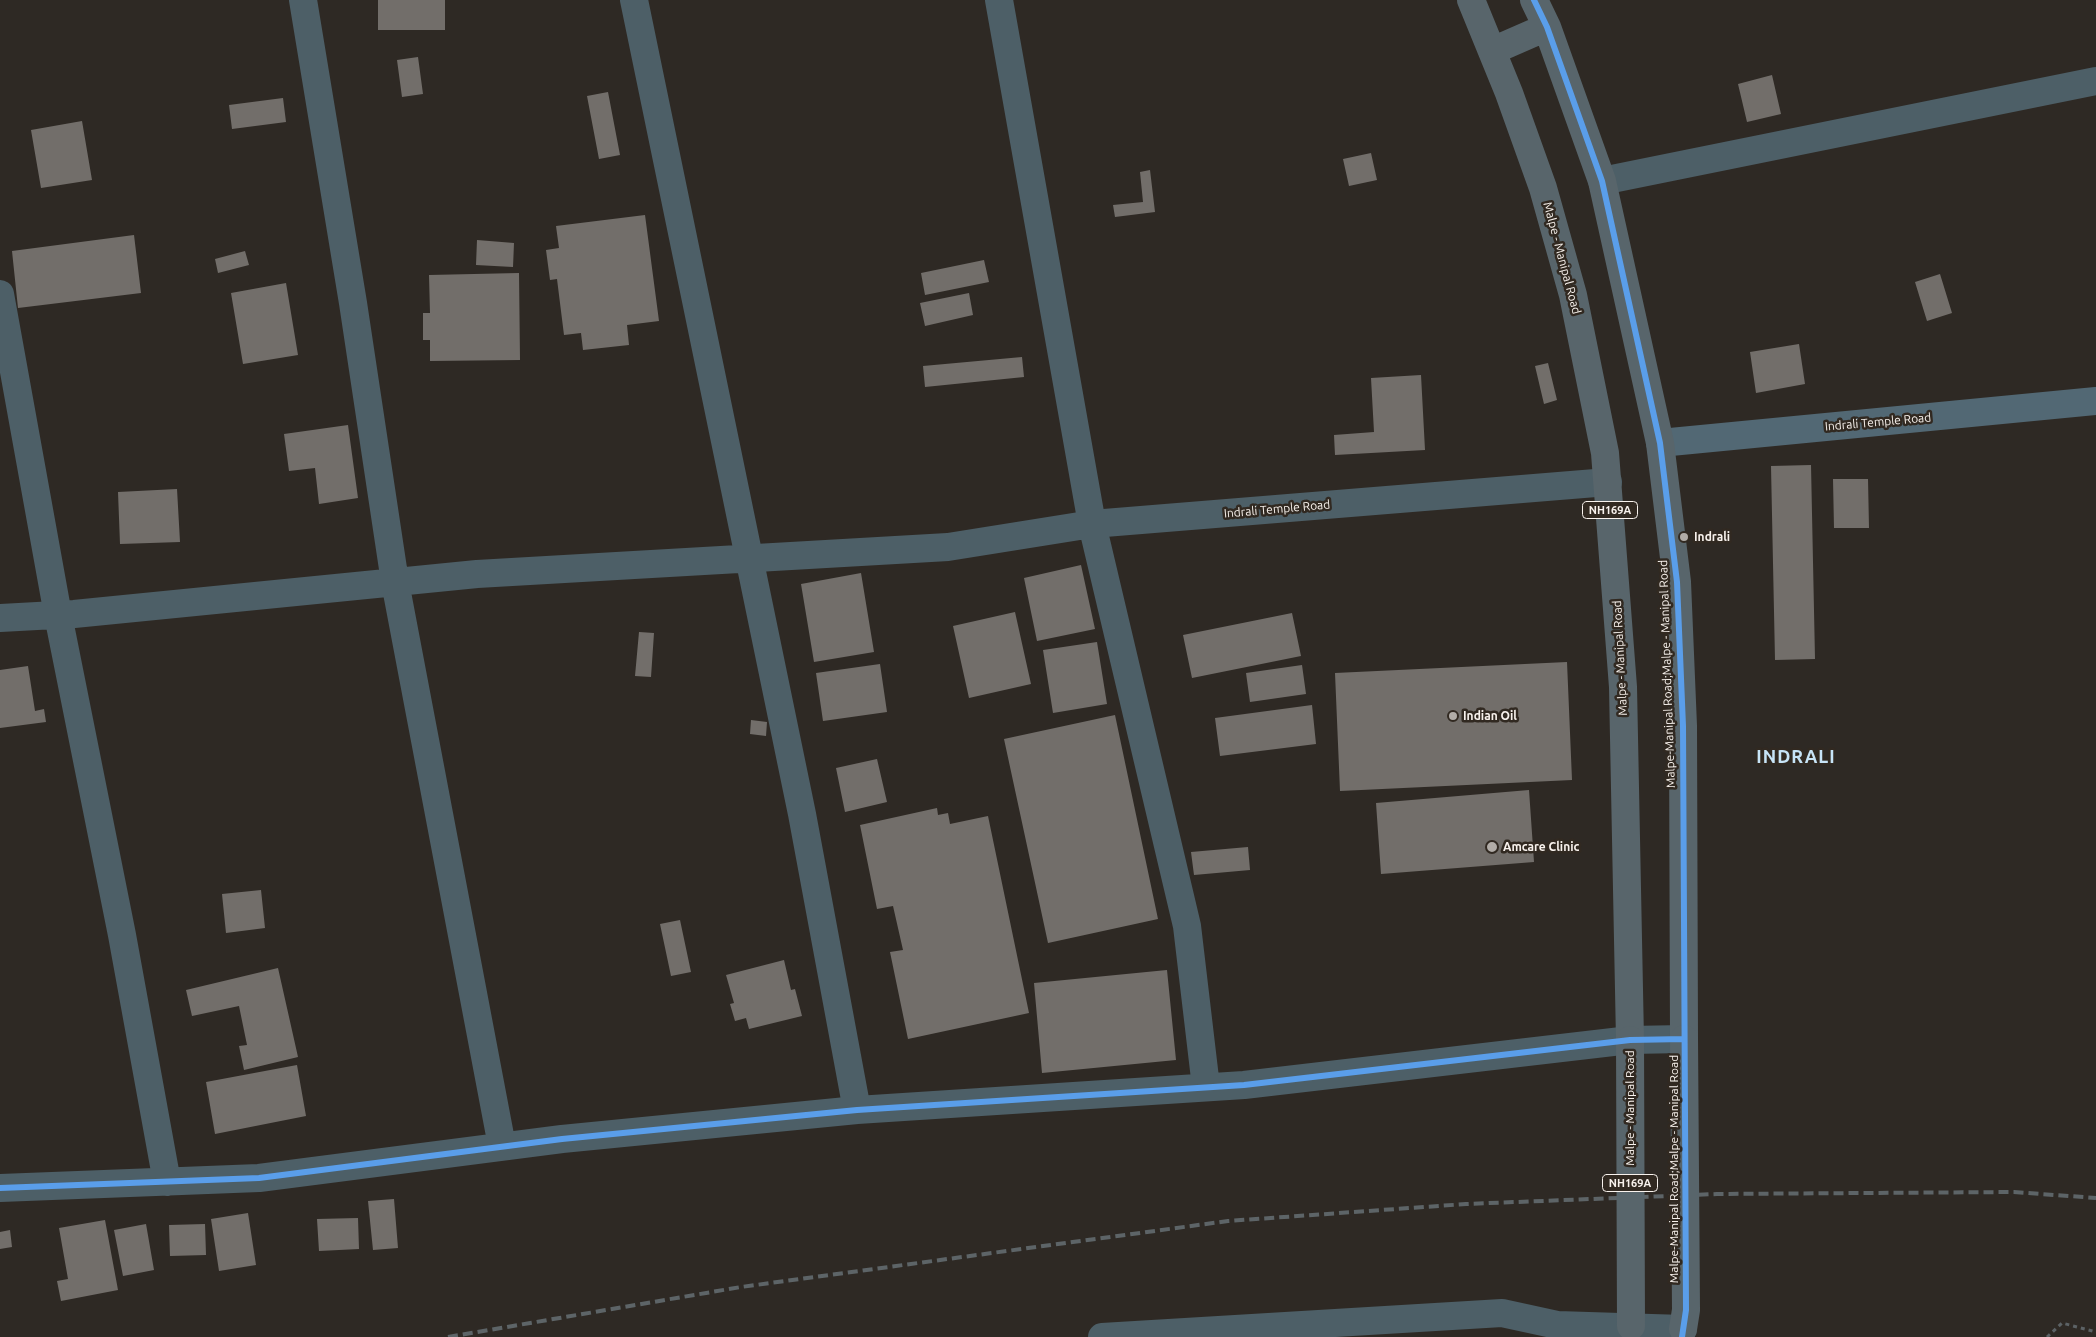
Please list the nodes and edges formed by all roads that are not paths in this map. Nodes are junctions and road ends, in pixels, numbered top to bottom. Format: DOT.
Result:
graph roads {
  1 [pos="303,0"];
  2 [pos="634,0"];
  3 [pos="999,0"];
  4 [pos="1471,0"];
  5 [pos="1534,0"];
  6 [pos="1547,27"];
  7 [pos="1492,51"];
  8 [pos="2096,80"];
  9 [pos="1602,181"];
  10 [pos="0,294"];
  11 [pos="2096,401"];
  12 [pos="1660,442"];
  13 [pos="1608,482"];
  14 [pos="1092,524"];
  15 [pos="750,558"];
  16 [pos="395,582"];
  17 [pos="58,615"];
  18 [pos="0,618"];
  19 [pos="1684,1039"];
  20 [pos="1630,1040"];
  21 [pos="1206,1087"];
  22 [pos="857,1110"];
  23 [pos="502,1146"];
  24 [pos="167,1182"];
  25 [pos="0,1188"];
  26 [pos="1630,1331"];
  27 [pos="1682,1333"];
  28 [pos="1102,1337"];
  1 -- 16 [label="street"];
  2 -- 15 [label="street"];
  3 -- 14 [label="street"];
  4 -- 7 [label="highway, Malpe - Manipal Road / NH169A"];
  5 -- 6 [label="highway, Malpe-Manipal Road;Malpe - Manipal Road"];
  6 -- 7 [label="highway"];
  6 -- 9 [label="highway, Malpe-Manipal Road;Malpe - Manipal Road"];
  7 -- 13 [label="highway, Malpe - Manipal Road / NH169A"];
  8 -- 9 [label="street"];
  9 -- 12 [label="highway, Malpe-Manipal Road;Malpe - Manipal Road"];
  10 -- 17 [label="street"];
  11 -- 12 [label="street, Indrali Temple Road"];
  12 -- 19 [label="highway, Malpe-Manipal Road;Malpe - Manipal Road"];
  13 -- 14 [label="street, Indrali Temple Road"];
  13 -- 20 [label="highway, Malpe - Manipal Road / NH169A"];
  14 -- 15 [label="street, Indrali Temple Road"];
  14 -- 21 [label="street"];
  15 -- 16 [label="street, Indrali Temple Road"];
  15 -- 22 [label="street"];
  16 -- 17 [label="street, Indrali Temple Road"];
  16 -- 23 [label="street"];
  17 -- 18 [label="street, Indrali Temple Road"];
  17 -- 24 [label="street"];
  19 -- 20 [label="street"];
  19 -- 27 [label="highway, Malpe-Manipal Road;Malpe - Manipal Road, bridge"];
  20 -- 21 [label="street"];
  20 -- 26 [label="highway, Malpe - Manipal Road / NH169A, bridge"];
  21 -- 22 [label="street"];
  22 -- 23 [label="street"];
  23 -- 24 [label="street"];
  24 -- 25 [label="street"];
  26 -- 27 [label="street"];
  26 -- 28 [label="street"];
}
